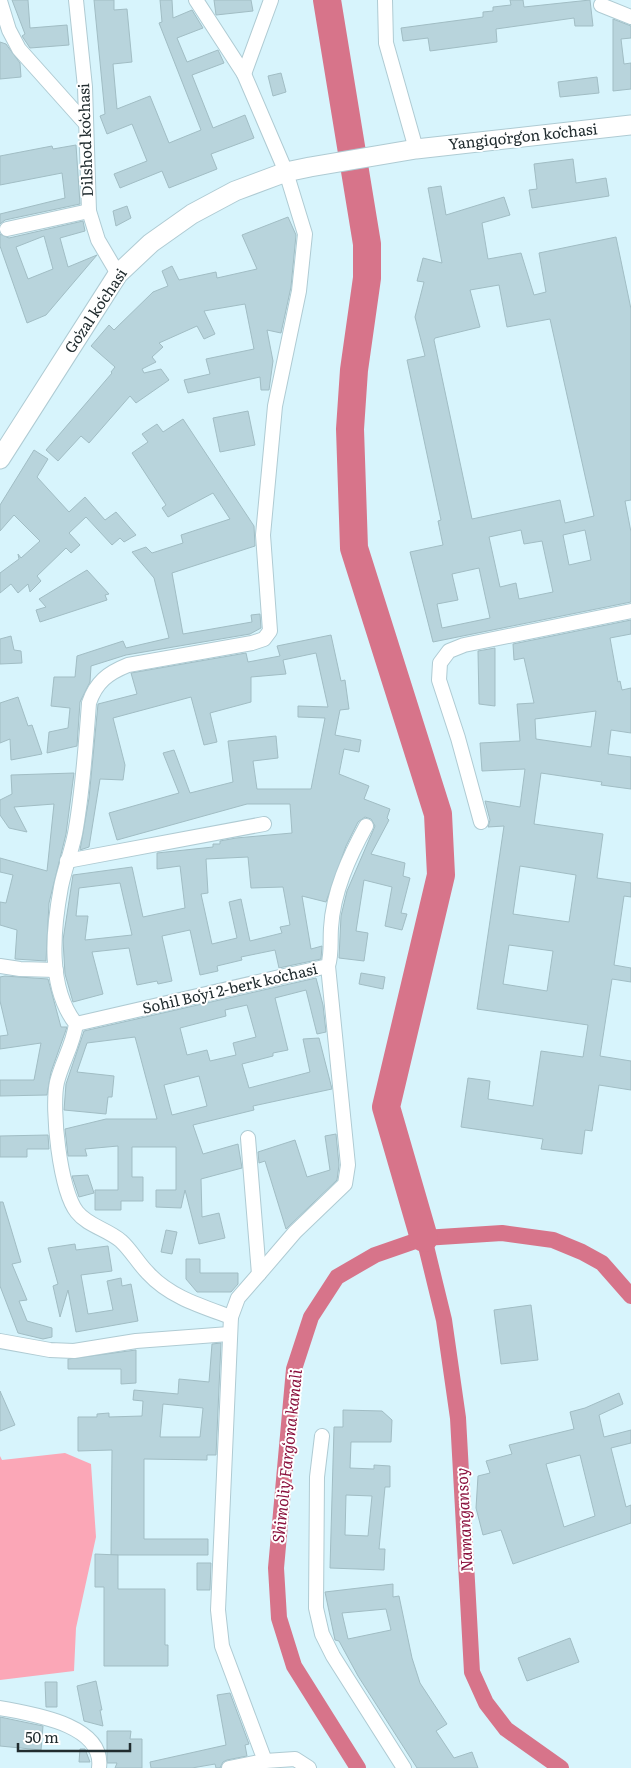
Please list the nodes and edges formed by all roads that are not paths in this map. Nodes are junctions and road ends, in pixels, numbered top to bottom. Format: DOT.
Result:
graph roads {
  1 [pos="76,0"];
  2 [pos="196,0"];
  3 [pos="271,0"];
  4 [pos="385,0"];
  5 [pos="0,1"];
  6 [pos="601,5"];
  7 [pos="631,17"];
  8 [pos="244,74"];
  9 [pos="86,124"];
  10 [pos="631,125"];
  11 [pos="416,149"];
  12 [pos="310,167"];
  13 [pos="286,172"];
  14 [pos="89,211"];
  15 [pos="7,229"];
  16 [pos="118,274"];
  17 [pos="0,459"];
  18 [pos="631,611"];
  19 [pos="480,822"];
  20 [pos="264,824"];
  21 [pos="366,826"];
  22 [pos="67,861"];
  23 [pos="0,966"];
  24 [pos="328,966"];
  25 [pos="56,970"];
  26 [pos="76,1024"];
  27 [pos="248,1138"];
  28 [pos="259,1274"];
  29 [pos="231,1317"];
  30 [pos="229,1334"];
  31 [pos="0,1341"];
  32 [pos="322,1436"];
  33 [pos="0,1708"];
  34 [pos="265,1760"];
  35 [pos="99,1768"];
  36 [pos="233,1768"];
  37 [pos="309,1768"];
  38 [pos="404,1768"];
  1 -- 9 [label="street, Dilshod koʻchasi"];
  2 -- 8 [label="street"];
  3 -- 8 [label="street"];
  4 -- 11 [label="street"];
  5 -- 9 [label="street"];
  6 -- 7 [label="street"];
  8 -- 13 [label="street"];
  9 -- 14 [label="street, Dilshod koʻchasi"];
  10 -- 11 [label="street, Yangiqoʻrgʻon koʻchasi"];
  11 -- 12 [label="street, Yangiqoʻrgʻon koʻchasi"];
  12 -- 13 [label="street, Goʻzal koʻchasi"];
  13 -- 16 [label="street, Goʻzal koʻchasi"];
  13 -- 22 [label="street"];
  14 -- 15 [label="street"];
  14 -- 16 [label="street, Dilshod koʻchasi"];
  16 -- 17 [label="street, Goʻzal koʻchasi"];
  18 -- 19 [label="street"];
  20 -- 22 [label="street"];
  21 -- 24 [label="street, Sohil Boʻyi 2-berk koʻchasi"];
  22 -- 25 [label="street"];
  23 -- 25 [label="street"];
  24 -- 26 [label="street, Sohil Boʻyi 2-berk koʻchasi"];
  24 -- 28 [label="street"];
  25 -- 26 [label="street"];
  26 -- 29 [label="street"];
  27 -- 28 [label="street"];
  28 -- 29 [label="street"];
  29 -- 30 [label="street"];
  30 -- 31 [label="street"];
  30 -- 34 [label="street"];
  32 -- 38 [label="street"];
  33 -- 35 [label="street"];
  34 -- 36 [label="street"];
  34 -- 37 [label="street"];
}
